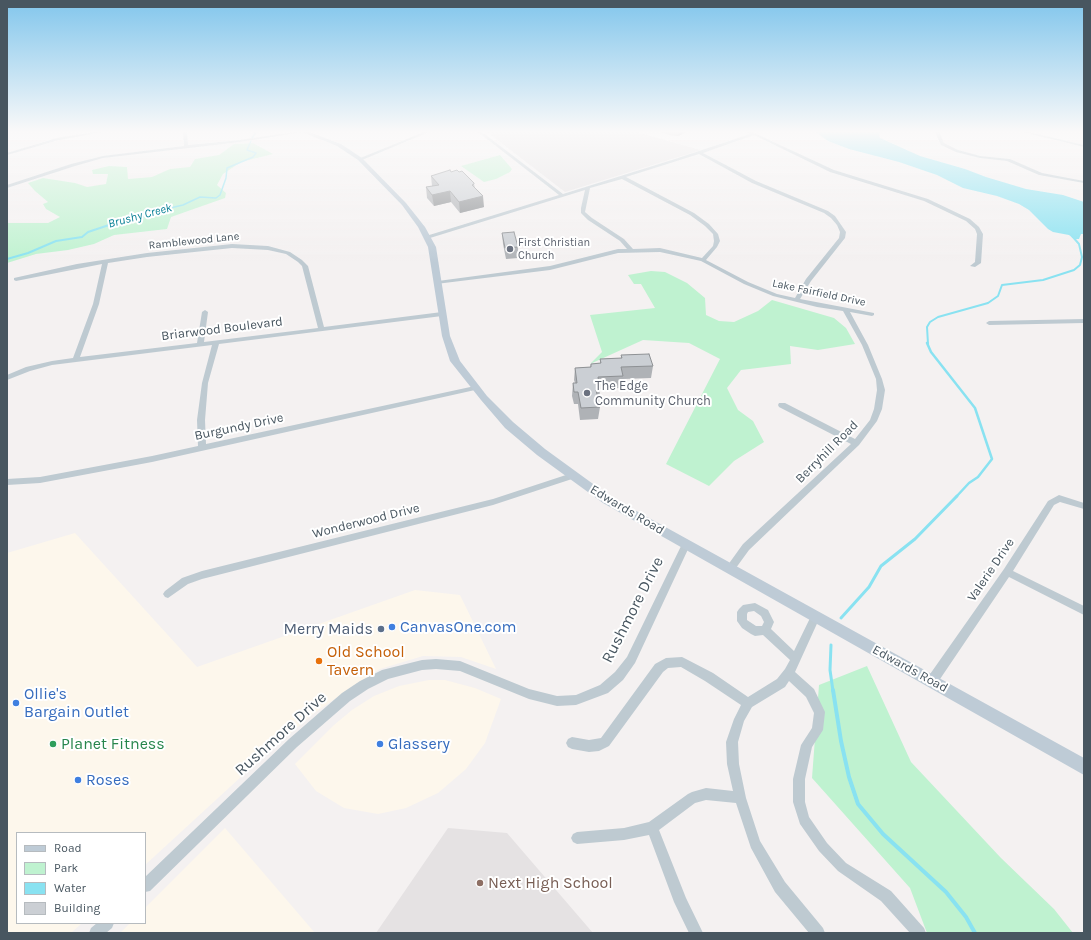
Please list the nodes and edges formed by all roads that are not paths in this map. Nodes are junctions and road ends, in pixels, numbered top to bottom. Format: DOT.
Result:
graph roads {
  1 [pos="41,176"];
  2 [pos="376,176"];
  3 [pos="537,176"];
  4 [pos="626,176"];
  5 [pos="743,176"];
  6 [pos="850,176"];
  7 [pos="1051,176"];
  8 [pos="622,177"];
  9 [pos="1084,182"];
  10 [pos="7,187"];
  11 [pos="588,188"];
  12 [pos="562,195"];
  13 [pos="428,237"];
  14 [pos="631,250"];
  15 [pos="704,260"];
  16 [pos="105,262"];
  17 [pos="973,266"];
  18 [pos="16,279"];
  19 [pos="438,282"];
  20 [pos="797,300"];
  21 [pos="845,310"];
  22 [pos="206,312"];
  23 [pos="442,314"];
  24 [pos="872,314"];
  25 [pos="1084,321"];
  26 [pos="989,323"];
  27 [pos="322,328"];
  28 [pos="216,342"];
  29 [pos="200,344"];
  30 [pos="76,360"];
  31 [pos="7,378"];
  32 [pos="475,388"];
  33 [pos="782,404"];
  34 [pos="856,443"];
  35 [pos="202,447"];
  36 [pos="572,476"];
  37 [pos="7,482"];
  38 [pos="1084,506"];
  39 [pos="686,545"];
  40 [pos="730,569"];
  41 [pos="1007,572"];
  42 [pos="168,594"];
  43 [pos="1084,611"];
  44 [pos="814,617"];
  45 [pos="765,630"];
  46 [pos="794,658"];
  47 [pos="789,673"];
  48 [pos="932,681"];
  49 [pos="748,703"];
  50 [pos="572,743"];
  51 [pos="1084,767"];
  52 [pos="740,798"];
  53 [pos="652,828"];
  54 [pos="577,838"];
  55 [pos="146,885"];
  56 [pos="106,924"];
  57 [pos="96,933"];
  58 [pos="696,933"];
  59 [pos="818,933"];
  60 [pos="919,933"];
  1 -- 10 [label="street"];
  2 -- 13 [label="street, Edwards Road"];
  3 -- 12 [label="street"];
  4 -- 8 [label="street"];
  5 -- 20 [label="street"];
  6 -- 17 [label="street"];
  7 -- 9 [label="street"];
  8 -- 11 [label="street"];
  8 -- 15 [label="street"];
  11 -- 12 [label="street"];
  11 -- 14 [label="street"];
  12 -- 13 [label="street"];
  13 -- 19 [label="street, Edwards Road"];
  14 -- 15 [label="street, Lake Fairfield Drive"];
  14 -- 19 [label="street, Lake Fairfield Drive"];
  15 -- 20 [label="street, Lake Fairfield Drive"];
  16 -- 18 [label="street, Ramblewood Lane"];
  16 -- 27 [label="street, Ramblewood Lane"];
  16 -- 30 [label="street"];
  19 -- 23 [label="street, Edwards Road"];
  20 -- 21 [label="street, Lake Fairfield Drive"];
  21 -- 24 [label="street, Lake Fairfield Drive"];
  21 -- 34 [label="street, Berryhill Road"];
  22 -- 29 [label="street"];
  23 -- 27 [label="street, Briarwood Boulevard"];
  23 -- 32 [label="street, Edwards Road"];
  25 -- 26 [label="street"];
  27 -- 28 [label="street, Briarwood Boulevard"];
  28 -- 29 [label="street, Briarwood Boulevard"];
  28 -- 35 [label="street"];
  29 -- 30 [label="street, Briarwood Boulevard"];
  30 -- 31 [label="street, Briarwood Boulevard"];
  32 -- 35 [label="street, Burgundy Drive"];
  32 -- 36 [label="street, Edwards Road"];
  33 -- 34 [label="street"];
  34 -- 40 [label="street, Berryhill Road"];
  35 -- 37 [label="street, Burgundy Drive"];
  36 -- 39 [label="street, Edwards Road"];
  36 -- 42 [label="street, Wonderwood Drive"];
  38 -- 41 [label="street, Valerie Drive"];
  39 -- 40 [label="street, Edwards Road"];
  39 -- 55 [label="street, Rushmore Drive"];
  40 -- 44 [label="street, Edwards Road"];
  41 -- 43 [label="street"];
  41 -- 48 [label="street, Valerie Drive"];
  44 -- 46 [label="street"];
  44 -- 48 [label="street, Edwards Road"];
  45 -- 46 [label="street"];
  46 -- 47 [label="street"];
  47 -- 49 [label="street"];
  47 -- 60 [label="street"];
  48 -- 51 [label="street, Edwards Road"];
  49 -- 50 [label="street"];
  49 -- 52 [label="street"];
  52 -- 53 [label="street"];
  52 -- 59 [label="street"];
  53 -- 54 [label="street"];
  53 -- 58 [label="street"];
  56 -- 57 [label="street"];
}
